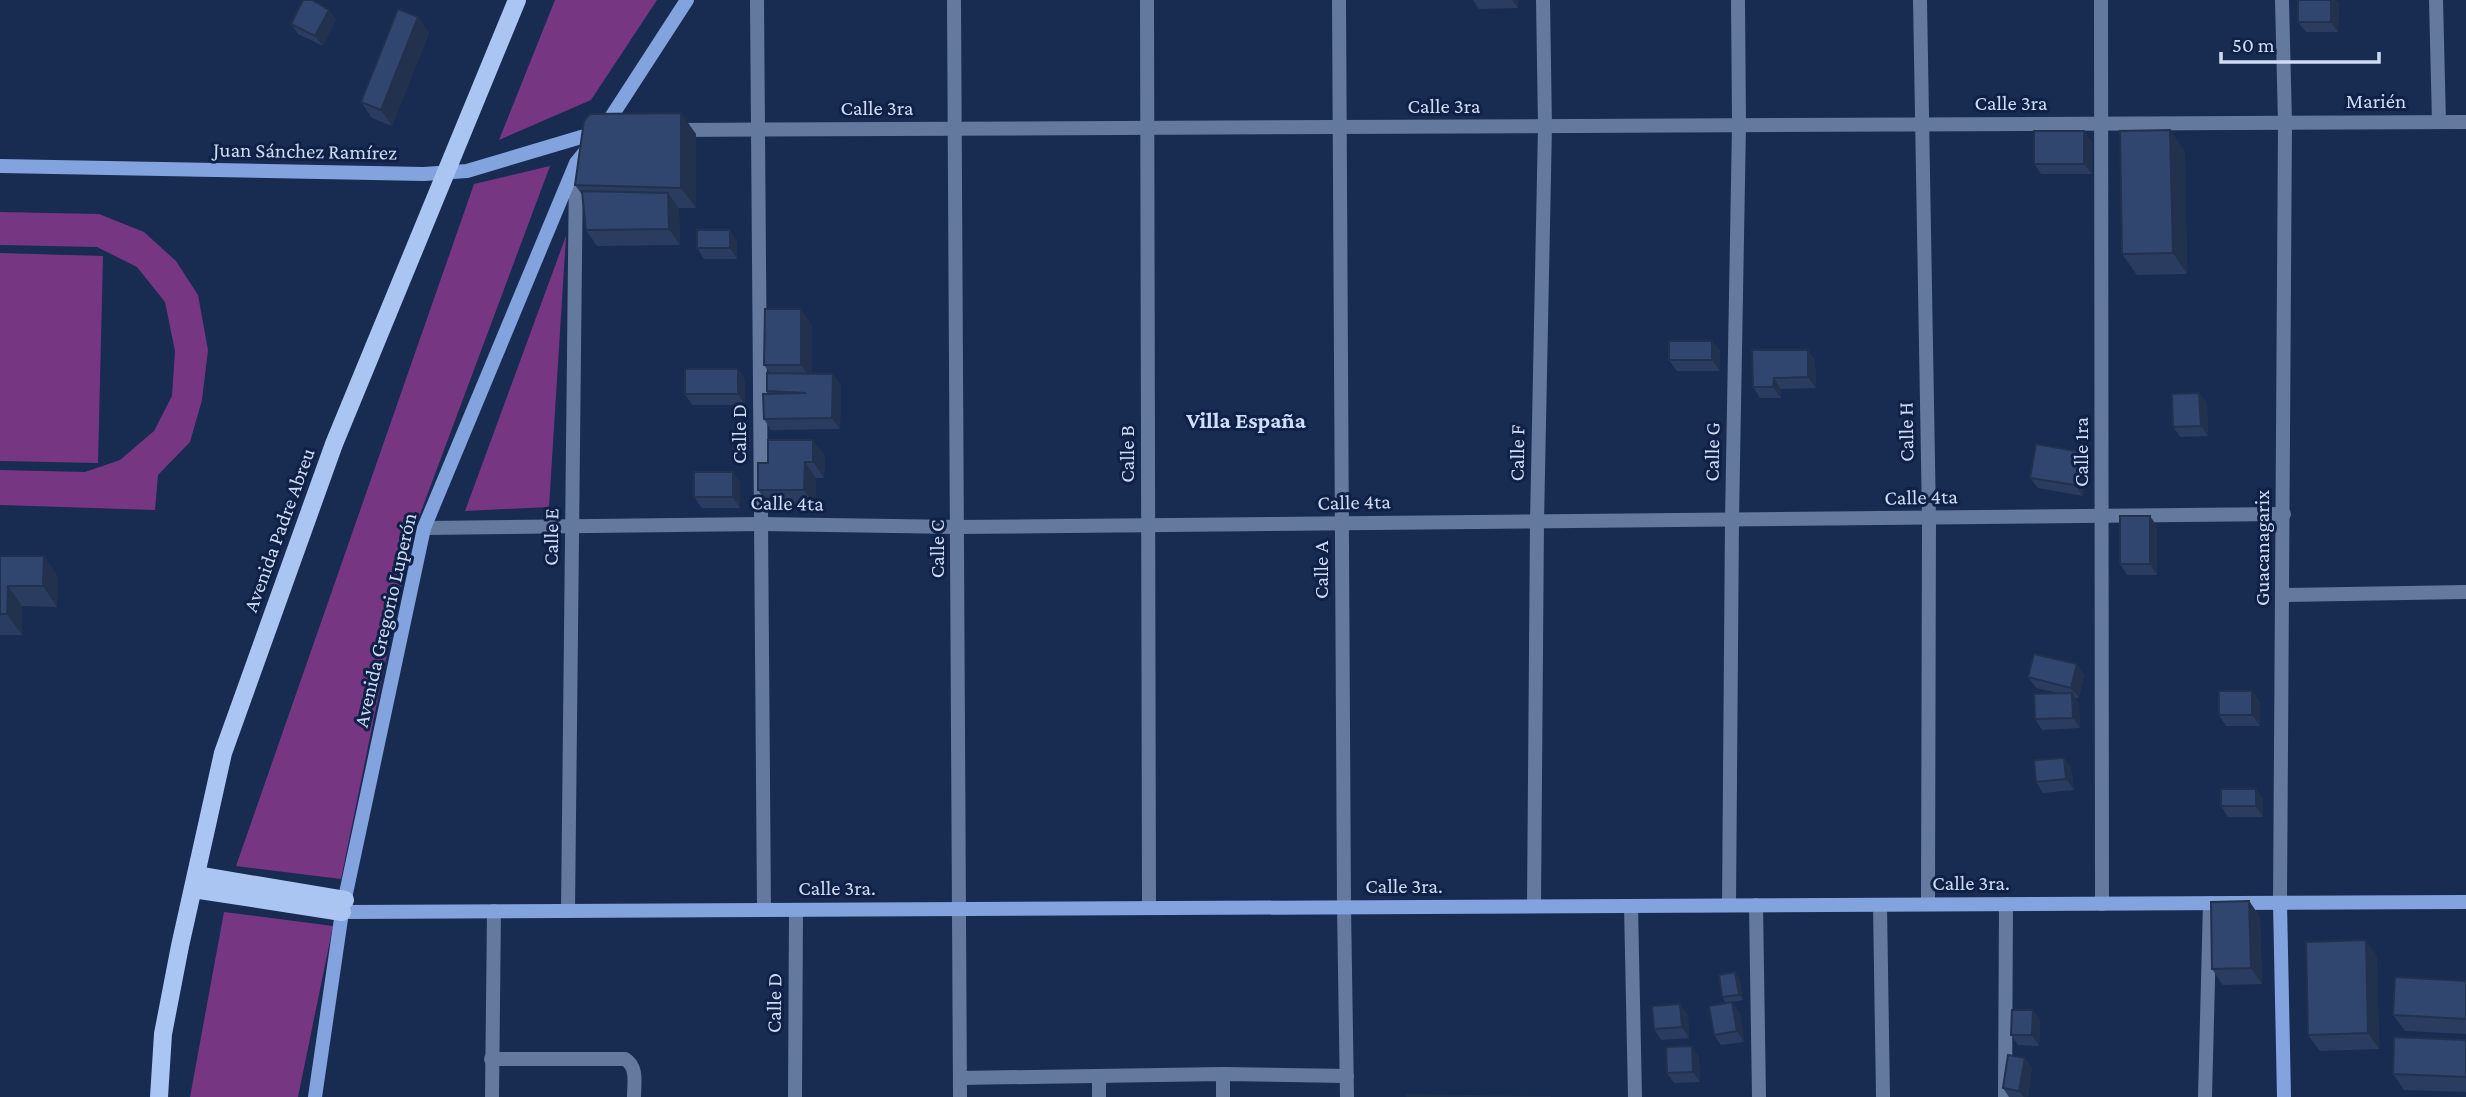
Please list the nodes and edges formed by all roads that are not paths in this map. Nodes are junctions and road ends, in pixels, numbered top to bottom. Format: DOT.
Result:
graph roads {
  1 [pos="517,0"];
  2 [pos="687,0"];
  3 [pos="757,0"];
  4 [pos="954,0"];
  5 [pos="1147,0"];
  6 [pos="1339,0"];
  7 [pos="1543,0"];
  8 [pos="1738,0"];
  9 [pos="1920,0"];
  10 [pos="2101,0"];
  11 [pos="2282,0"];
  12 [pos="2436,0"];
  13 [pos="2439,121"];
  14 [pos="2285,122"];
  15 [pos="2466,122"];
  16 [pos="1921,124"];
  17 [pos="2101,124"];
  18 [pos="1740,125"];
  19 [pos="1545,126"];
  20 [pos="1339,127"];
  21 [pos="1147,128"];
  22 [pos="955,129"];
  23 [pos="609,130"];
  24 [pos="654,130"];
  25 [pos="758,130"];
  26 [pos="576,163"];
  27 [pos="0,166"];
  28 [pos="446,173"];
  29 [pos="2284,514"];
  30 [pos="2102,516"];
  31 [pos="1929,518"];
  32 [pos="1732,520"];
  33 [pos="1537,522"];
  34 [pos="1342,523"];
  35 [pos="761,524"];
  36 [pos="573,525"];
  37 [pos="1148,525"];
  38 [pos="958,527"];
  39 [pos="424,528"];
  40 [pos="2466,592"];
  41 [pos="2283,595"];
  42 [pos="194,882"];
  43 [pos="2466,902"];
  44 [pos="2210,903"];
  45 [pos="2280,903"];
  46 [pos="1928,904"];
  47 [pos="2006,904"];
  48 [pos="2102,904"];
  49 [pos="1729,905"];
  50 [pos="1756,905"];
  51 [pos="1880,905"];
  52 [pos="344,906"];
  53 [pos="1534,906"];
  54 [pos="1631,906"];
  55 [pos="1344,907"];
  56 [pos="1149,908"];
  57 [pos="960,909"];
  58 [pos="764,910"];
  59 [pos="796,910"];
  60 [pos="494,911"];
  61 [pos="568,911"];
  62 [pos="491,1059"];
  63 [pos="1223,1074"];
  64 [pos="1099,1076"];
  65 [pos="1348,1076"];
  66 [pos="960,1078"];
  67 [pos="159,1097"];
  68 [pos="315,1097"];
  69 [pos="492,1097"];
  70 [pos="634,1097"];
  71 [pos="795,1097"];
  72 [pos="960,1097"];
  73 [pos="1099,1097"];
  74 [pos="1223,1097"];
  75 [pos="1347,1097"];
  76 [pos="1635,1097"];
  77 [pos="1759,1097"];
  78 [pos="1883,1097"];
  79 [pos="2005,1097"];
  80 [pos="2205,1097"];
  81 [pos="2284,1097"];
  1 -- 28 [label="main road, Avenida Padre Abreu"];
  2 -- 23 [label="main road, Avenida Gregorio Luperón"];
  3 -- 25 [label="street, Calle D"];
  4 -- 22 [label="street, Calle C"];
  5 -- 21 [label="street, Calle B"];
  6 -- 20 [label="street, Calle A"];
  7 -- 19 [label="street, Calle F"];
  8 -- 18 [label="street, Calle G"];
  9 -- 16 [label="street, Calle H"];
  10 -- 17 [label="street, Calle 1ra"];
  11 -- 14 [label="street, Guacanagarix"];
  12 -- 13 [label="street"];
  13 -- 14 [label="street, Marién"];
  13 -- 15 [label="street, Marién"];
  14 -- 17 [label="street, Calle 3ra"];
  14 -- 29 [label="street, Guacanagarix"];
  16 -- 17 [label="street, Calle 3ra"];
  16 -- 18 [label="street, Calle 3ra"];
  16 -- 31 [label="street, Calle H"];
  17 -- 30 [label="street, Calle 1ra"];
  18 -- 19 [label="street, Calle 3ra"];
  18 -- 32 [label="street, Calle G"];
  19 -- 20 [label="street, Calle 3ra"];
  19 -- 33 [label="street, Calle F"];
  20 -- 21 [label="street, Calle 3ra"];
  20 -- 34 [label="street, Calle A"];
  21 -- 22 [label="street, Calle 3ra"];
  21 -- 37 [label="street, Calle B"];
  22 -- 25 [label="street, Calle 3ra"];
  22 -- 38 [label="street, Calle C"];
  23 -- 26 [label="main road, Avenida Gregorio Luperón"];
  23 -- 28 [label="main road, Juan Sánchez Ramírez"];
  24 -- 25 [label="street, Calle 3ra"];
  25 -- 35 [label="street, Calle D"];
  26 -- 36 [label="street, Calle E"];
  26 -- 39 [label="main road, Avenida Gregorio Luperón"];
  27 -- 28 [label="main road, Juan Sánchez Ramírez"];
  28 -- 42 [label="main road, Avenida Padre Abreu"];
  29 -- 30 [label="street, Calle 4ta"];
  29 -- 41 [label="street, Guacanagarix"];
  30 -- 31 [label="street, Calle 4ta"];
  30 -- 48 [label="street, Calle 1ra"];
  31 -- 32 [label="street, Calle 4ta"];
  31 -- 46 [label="street, Calle H"];
  32 -- 33 [label="street, Calle 4ta"];
  32 -- 49 [label="street, Calle G"];
  33 -- 34 [label="street, Calle 4ta"];
  33 -- 53 [label="street, Calle F"];
  34 -- 37 [label="street, Calle 4ta"];
  34 -- 55 [label="street, Calle A"];
  35 -- 36 [label="street, Calle 4ta"];
  35 -- 38 [label="street, Calle 4ta"];
  35 -- 58 [label="street, Calle D"];
  36 -- 39 [label="street, Calle 4ta"];
  36 -- 61 [label="street, Calle E"];
  37 -- 38 [label="street, Calle 4ta"];
  37 -- 56 [label="street, Calle B"];
  38 -- 57 [label="street, Calle C"];
  39 -- 52 [label="main road, Avenida Gregorio Luperón"];
  40 -- 41 [label="street"];
  41 -- 45 [label="street, Guacanagarix"];
  42 -- 52 [label="main road"];
  42 -- 67 [label="main road, Avenida Padre Abreu"];
  43 -- 45 [label="main road, Calle 3ra."];
  44 -- 45 [label="main road, Calle 3ra."];
  44 -- 48 [label="main road, Calle 3ra."];
  44 -- 80 [label="street"];
  45 -- 81 [label="main road, Guacanagarix"];
  46 -- 47 [label="main road, Calle 3ra."];
  46 -- 51 [label="main road, Calle 3ra."];
  47 -- 48 [label="main road, Calle 3ra."];
  47 -- 79 [label="street"];
  49 -- 50 [label="main road, Calle 3ra."];
  49 -- 54 [label="main road, Calle 3ra."];
  50 -- 51 [label="main road, Calle 3ra."];
  50 -- 77 [label="street"];
  51 -- 78 [label="street"];
  52 -- 60 [label="main road, Calle 3ra."];
  52 -- 68 [label="main road, Avenida Gregorio Luperón"];
  53 -- 54 [label="main road, Calle 3ra."];
  53 -- 55 [label="main road, Calle 3ra."];
  54 -- 76 [label="street"];
  55 -- 56 [label="main road, Calle 3ra."];
  55 -- 65 [label="street, Calle A"];
  56 -- 57 [label="main road, Calle 3ra."];
  57 -- 59 [label="main road, Calle 3ra."];
  57 -- 66 [label="street, Calle C"];
  58 -- 59 [label="main road, Calle 3ra."];
  58 -- 61 [label="main road, Calle 3ra."];
  59 -- 71 [label="street, Calle D"];
  60 -- 61 [label="main road, Calle 3ra."];
  60 -- 62 [label="street"];
  62 -- 69 [label="street"];
  62 -- 70 [label="street"];
  63 -- 64 [label="street"];
  63 -- 65 [label="street"];
  63 -- 74 [label="street"];
  64 -- 66 [label="street"];
  64 -- 73 [label="street"];
  65 -- 75 [label="street, Calle A"];
  66 -- 72 [label="street, Calle C"];
}
